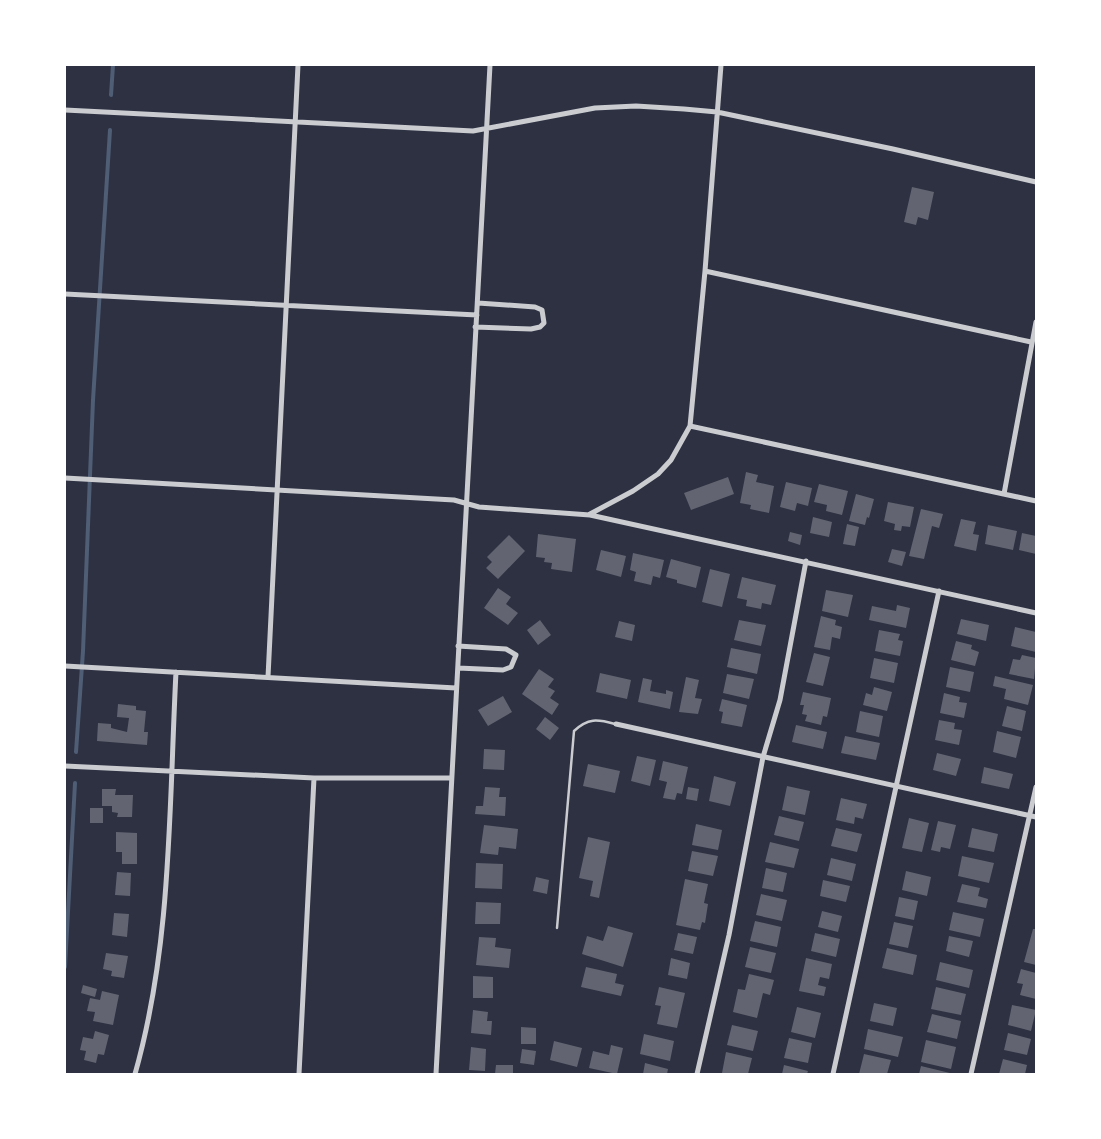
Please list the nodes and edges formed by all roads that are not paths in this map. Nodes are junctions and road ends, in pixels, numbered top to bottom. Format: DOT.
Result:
graph roads {
  1 [pos="298,65"];
  2 [pos="490,65"];
  3 [pos="721,65"];
  4 [pos="65,110"];
  5 [pos="717,112"];
  6 [pos="296,122"];
  7 [pos="486,129"];
  8 [pos="1036,182"];
  9 [pos="705,271"];
  10 [pos="65,294"];
  11 [pos="478,303"];
  12 [pos="286,306"];
  13 [pos="477,315"];
  14 [pos="1036,322"];
  15 [pos="475,327"];
  16 [pos="1031,342"];
  17 [pos="690,426"];
  18 [pos="65,478"];
  19 [pos="279,490"];
  20 [pos="1004,494"];
  21 [pos="1036,501"];
  22 [pos="466,503"];
  23 [pos="590,515"];
  24 [pos="806,561"];
  25 [pos="939,591"];
  26 [pos="1036,613"];
  27 [pos="458,646"];
  28 [pos="65,666"];
  29 [pos="458,668"];
  30 [pos="176,672"];
  31 [pos="268,677"];
  32 [pos="456,688"];
  33 [pos="616,724"];
  34 [pos="763,757"];
  35 [pos="65,766"];
  36 [pos="171,772"];
  37 [pos="314,778"];
  38 [pos="450,778"];
  39 [pos="896,786"];
  40 [pos="1036,787"];
  41 [pos="1033,816"];
  42 [pos="557,928"];
  43 [pos="135,1074"];
  44 [pos="299,1074"];
  45 [pos="436,1074"];
  46 [pos="697,1074"];
  47 [pos="833,1074"];
  48 [pos="971,1074"];
  1 -- 6 [label="street"];
  2 -- 7 [label="street"];
  3 -- 5 [label="street"];
  4 -- 6 [label="street"];
  5 -- 7 [label="street"];
  5 -- 8 [label="street"];
  5 -- 9 [label="street"];
  6 -- 7 [label="street"];
  6 -- 12 [label="street"];
  7 -- 11 [label="street"];
  9 -- 16 [label="street"];
  9 -- 17 [label="street"];
  10 -- 12 [label="street"];
  11 -- 13 [label="street"];
  11 -- 15 [label="street"];
  12 -- 13 [label="street"];
  12 -- 19 [label="street"];
  13 -- 15 [label="street"];
  14 -- 16 [label="street"];
  15 -- 22 [label="street"];
  16 -- 20 [label="street"];
  17 -- 20 [label="street"];
  17 -- 23 [label="street"];
  18 -- 19 [label="street"];
  19 -- 22 [label="street"];
  19 -- 31 [label="street"];
  20 -- 21 [label="street"];
  22 -- 23 [label="street"];
  22 -- 27 [label="street"];
  23 -- 24 [label="street"];
  24 -- 25 [label="street"];
  24 -- 34 [label="street"];
  25 -- 26 [label="street"];
  25 -- 39 [label="street"];
  27 -- 29 [label="street"];
  27 -- 29 [label="street"];
  28 -- 30 [label="street"];
  29 -- 32 [label="street"];
  30 -- 31 [label="street"];
  30 -- 36 [label="street"];
  31 -- 32 [label="street"];
  32 -- 38 [label="street"];
  33 -- 34 [label="street"];
  33 -- 42 [label="lane"];
  34 -- 39 [label="street"];
  34 -- 46 [label="street"];
  35 -- 36 [label="street"];
  36 -- 37 [label="street"];
  36 -- 43 [label="street"];
  37 -- 38 [label="street"];
  37 -- 44 [label="street"];
  38 -- 45 [label="street"];
  39 -- 41 [label="street"];
  39 -- 47 [label="street"];
  40 -- 41 [label="street"];
  41 -- 48 [label="street"];
}
